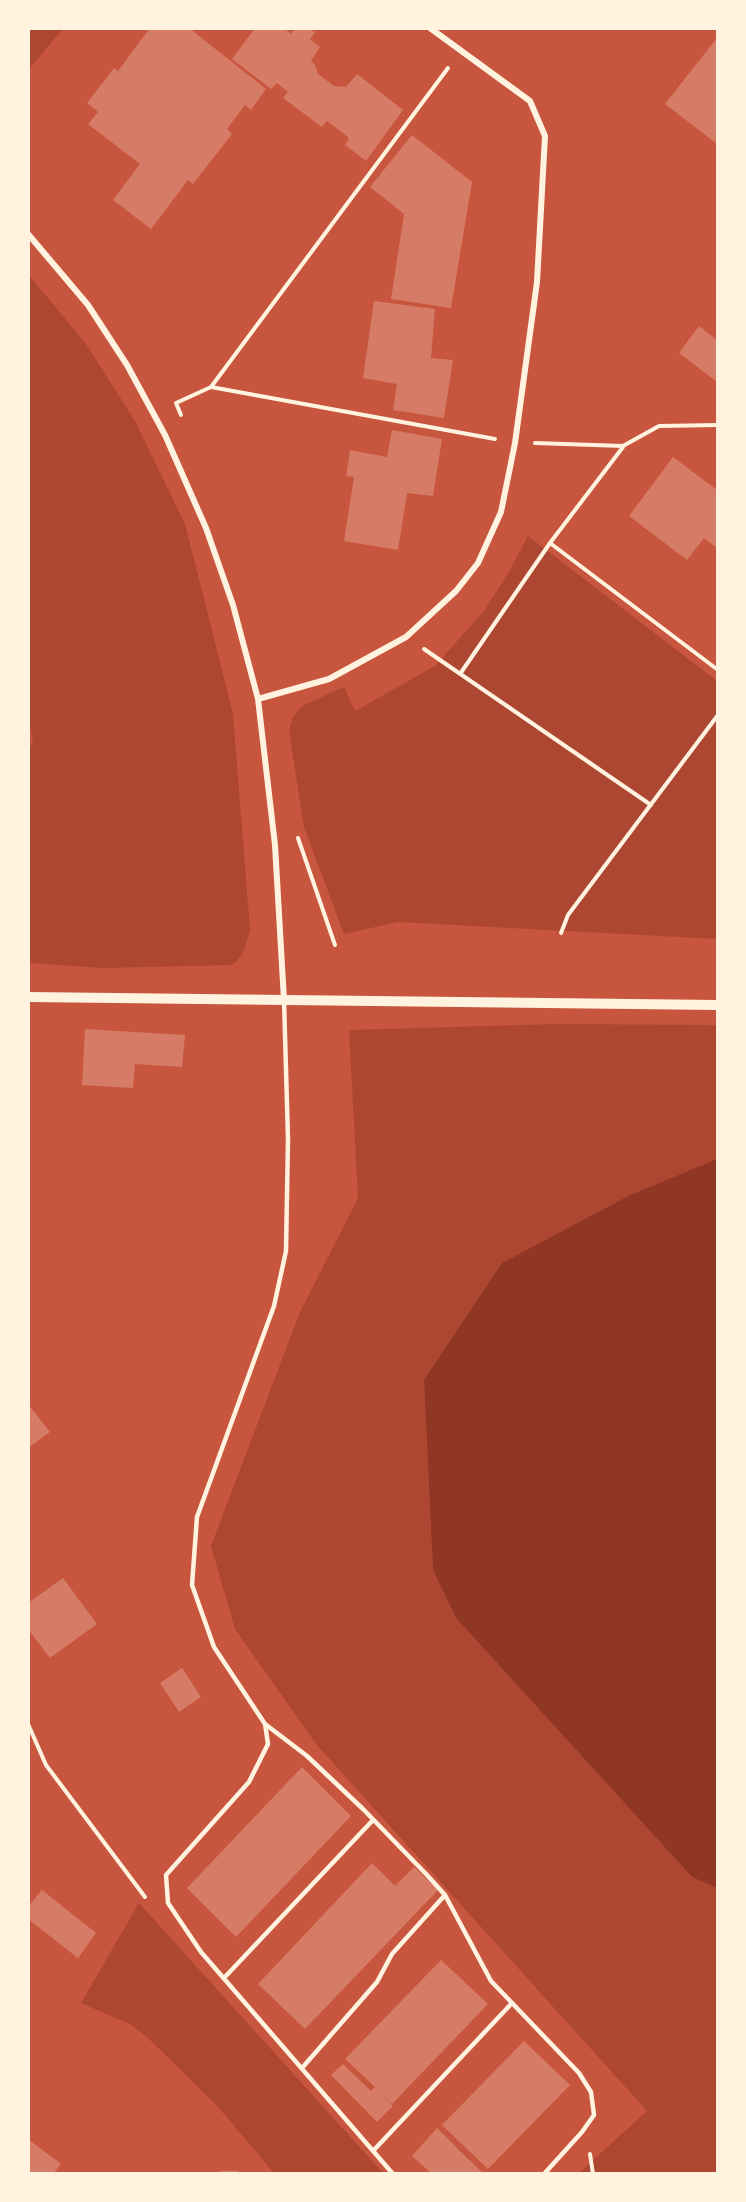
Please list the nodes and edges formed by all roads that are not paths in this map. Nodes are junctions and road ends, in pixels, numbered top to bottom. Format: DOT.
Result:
graph roads {
  1 [pos="430,28"];
  2 [pos="28,234"];
  3 [pos="258,699"];
  4 [pos="28,997"];
  5 [pos="284,1000"];
  6 [pos="717,1005"];
  7 [pos="265,1724"];
  8 [pos="373,1820"];
  9 [pos="445,1895"];
  10 [pos="224,1978"];
  11 [pos="512,2003"];
  12 [pos="302,2068"];
  13 [pos="373,2151"];
  14 [pos="221,2174"];
  15 [pos="238,2174"];
  16 [pos="393,2174"];
  17 [pos="544,2174"];
  1 -- 3 [label="street"];
  2 -- 3 [label="street"];
  3 -- 5 [label="street"];
  4 -- 5 [label="street"];
  5 -- 6 [label="street"];
  5 -- 7 [label="lane"];
  7 -- 8 [label="lane"];
  7 -- 10 [label="lane"];
  8 -- 9 [label="lane"];
  8 -- 10 [label="lane"];
  9 -- 11 [label="lane"];
  9 -- 12 [label="lane"];
  10 -- 12 [label="lane"];
  11 -- 13 [label="lane"];
  11 -- 17 [label="lane"];
  12 -- 13 [label="lane"];
  13 -- 16 [label="lane"];
  14 -- 15 [label="lane"];
}
